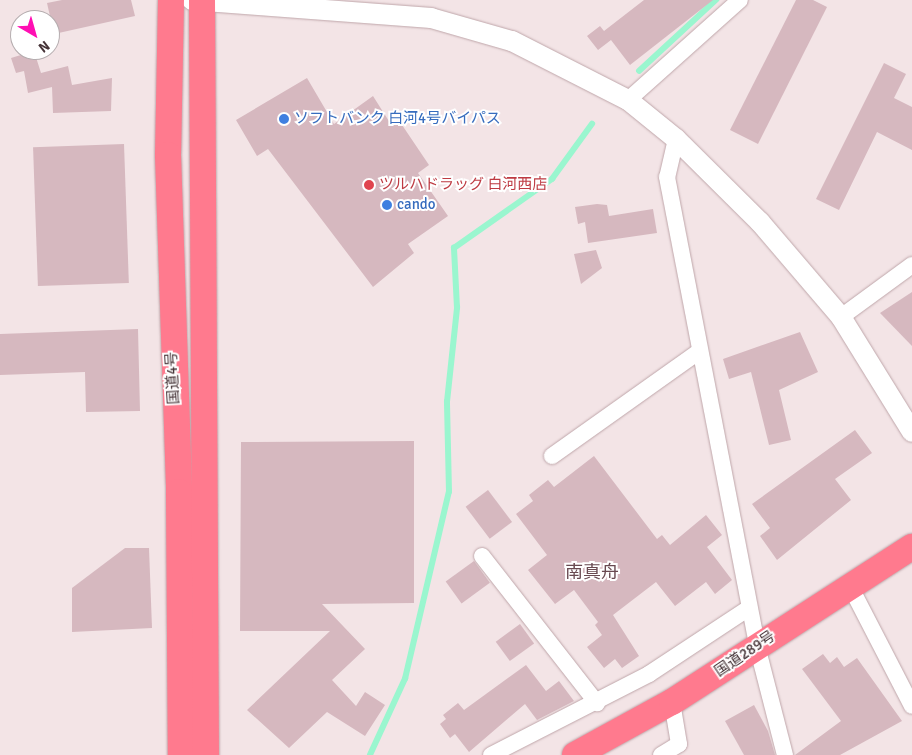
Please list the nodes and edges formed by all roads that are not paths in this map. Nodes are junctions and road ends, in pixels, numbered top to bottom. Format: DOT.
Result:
graph roads {
  1 [pos="171,0"];
  2 [pos="740,0"];
  3 [pos="199,1"];
  4 [pos="628,100"];
  5 [pos="676,139"];
  6 [pos="912,265"];
  7 [pos="840,317"];
  8 [pos="700,351"];
  9 [pos="912,432"];
  10 [pos="552,456"];
  11 [pos="912,547"];
  12 [pos="482,556"];
  13 [pos="849,584"];
  14 [pos="749,608"];
  15 [pos="757,646"];
  16 [pos="672,702"];
  17 [pos="597,703"];
  18 [pos="912,706"];
  19 [pos="181,755"];
  20 [pos="206,755"];
  21 [pos="491,755"];
  22 [pos="575,755"];
  23 [pos="661,755"];
  24 [pos="785,755"];
  1 -- 19 [label="highway, 国道4号"];
  2 -- 4 [label="street"];
  3 -- 4 [label="street"];
  3 -- 20 [label="highway, 国道4号"];
  4 -- 5 [label="street"];
  5 -- 7 [label="street"];
  5 -- 8 [label="street"];
  6 -- 7 [label="street"];
  7 -- 9 [label="street"];
  8 -- 10 [label="street"];
  8 -- 14 [label="street"];
  11 -- 13 [label="highway, 国道289号"];
  12 -- 17 [label="street"];
  13 -- 15 [label="highway, 国道289号"];
  13 -- 18 [label="street"];
  14 -- 15 [label="street"];
  14 -- 17 [label="street"];
  15 -- 16 [label="highway, 国道289号"];
  15 -- 24 [label="street"];
  16 -- 22 [label="highway, 国道289号"];
  16 -- 23 [label="street"];
  17 -- 21 [label="street"];
}
